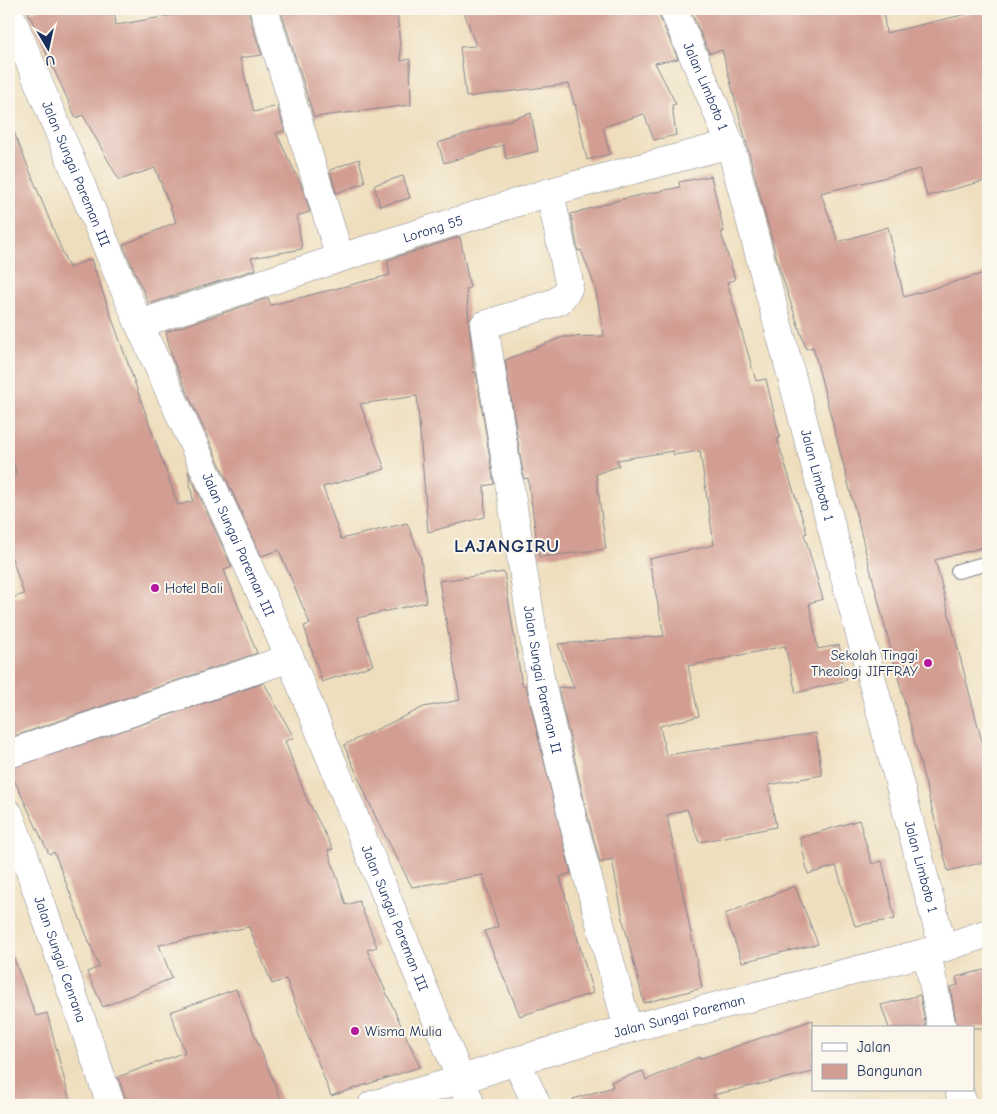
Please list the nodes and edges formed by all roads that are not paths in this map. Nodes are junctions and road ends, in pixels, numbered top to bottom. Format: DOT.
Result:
graph roads {
  1 [pos="264,9"];
  2 [pos="673,9"];
  3 [pos="9,12"];
  4 [pos="730,144"];
  5 [pos="550,192"];
  6 [pos="340,258"];
  7 [pos="139,324"];
  8 [pos="988,563"];
  9 [pos="958,571"];
  10 [pos="290,658"];
  11 [pos="9,754"];
  12 [pos="9,814"];
  13 [pos="988,933"];
  14 [pos="935,950"];
  15 [pos="942,1026"];
  16 [pos="628,1030"];
  17 [pos="516,1060"];
  18 [pos="460,1080"];
  19 [pos="960,1092"];
  20 [pos="111,1105"];
  21 [pos="372,1105"];
  22 [pos="471,1105"];
  23 [pos="536,1105"];
  24 [pos="963,1105"];
  1 -- 6 [label="street"];
  2 -- 4 [label="street, Jalan Limboto 1"];
  3 -- 7 [label="street, Jalan Sungai Pareman III"];
  4 -- 5 [label="street, Lorong 55"];
  4 -- 14 [label="street, Jalan Limboto 1"];
  5 -- 6 [label="street, Lorong 55"];
  5 -- 16 [label="street, Jalan Sungai Pareman II"];
  6 -- 7 [label="street, Lorong 55"];
  7 -- 10 [label="street, Jalan Sungai Pareman III"];
  8 -- 9 [label="lane"];
  10 -- 11 [label="street"];
  10 -- 18 [label="street, Jalan Sungai Pareman III"];
  12 -- 20 [label="street, Jalan Sungai Cenrana"];
  13 -- 14 [label="street, Jalan Sungai Pareman"];
  14 -- 15 [label="street, Jalan Limboto 1"];
  14 -- 16 [label="street, Jalan Sungai Pareman"];
  16 -- 17 [label="street, Jalan Sungai Pareman"];
  17 -- 18 [label="street, Jalan Sungai Pareman"];
  17 -- 23 [label="street"];
  18 -- 21 [label="street, Jalan Sungai Pareman"];
  18 -- 22 [label="street, Jalan Sungai Pareman III"];
  19 -- 24 [label="street"];
}
